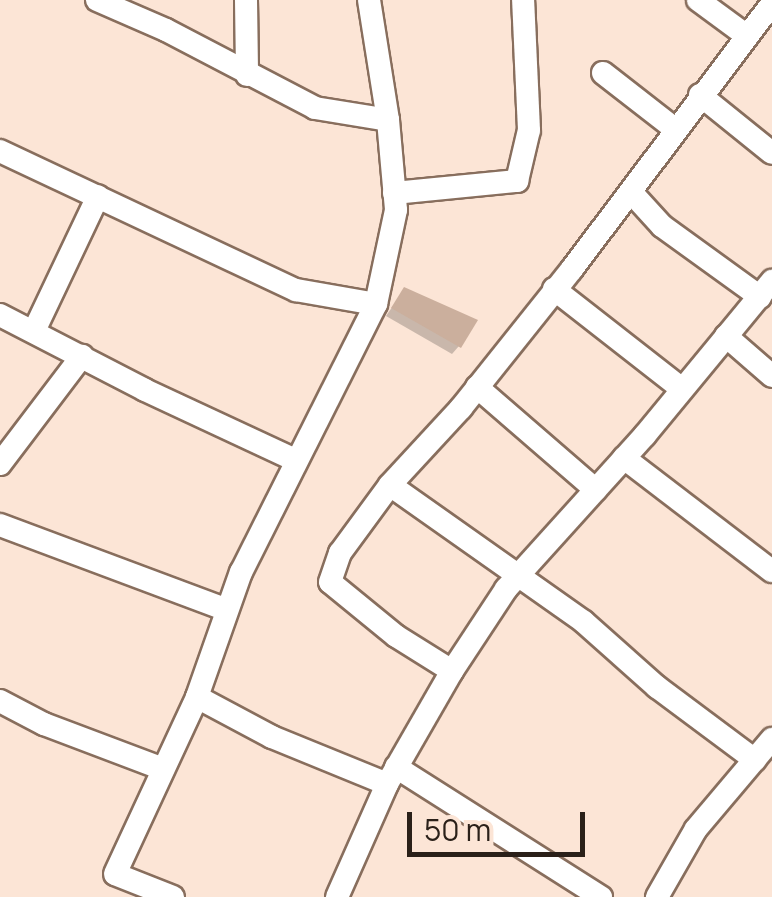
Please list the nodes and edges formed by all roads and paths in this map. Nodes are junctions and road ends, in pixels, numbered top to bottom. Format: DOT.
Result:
graph roads {
  1 [pos="98,0"];
  2 [pos="246,0"];
  3 [pos="370,0"];
  4 [pos="523,0"];
  5 [pos="698,0"];
  6 [pos="772,4"];
  7 [pos="747,36"];
  8 [pos="603,74"];
  9 [pos="247,75"];
  10 [pos="700,95"];
  11 [pos="388,120"];
  12 [pos="675,129"];
  13 [pos="0,151"];
  14 [pos="772,153"];
  15 [pos="394,192"];
  16 [pos="631,192"];
  17 [pos="98,196"];
  18 [pos="554,289"];
  19 [pos="766,289"];
  20 [pos="376,304"];
  21 [pos="0,315"];
  22 [pos="34,332"];
  23 [pos="726,336"];
  24 [pos="82,356"];
  25 [pos="772,376"];
  26 [pos="477,387"];
  27 [pos="682,390"];
  28 [pos="624,458"];
  29 [pos="296,460"];
  30 [pos="0,464"];
  31 [pos="390,485"];
  32 [pos="596,490"];
  33 [pos="0,525"];
  34 [pos="772,572"];
  35 [pos="520,575"];
  36 [pos="227,610"];
  37 [pos="452,671"];
  38 [pos="198,697"];
  39 [pos="0,700"];
  40 [pos="772,739"];
  41 [pos="755,760"];
  42 [pos="164,769"];
  43 [pos="392,776"];
  44 [pos="174,897"];
  45 [pos="338,897"];
  46 [pos="602,897"];
  47 [pos="657,897"];
  1 -- 9 [label="street"];
  2 -- 9 [label="street"];
  3 -- 11 [label="street"];
  4 -- 15 [label="street"];
  5 -- 7 [label="street"];
  6 -- 7 [label="street"];
  7 -- 10 [label="street"];
  8 -- 12 [label="street"];
  9 -- 11 [label="street"];
  10 -- 12 [label="street"];
  10 -- 14 [label="street"];
  11 -- 15 [label="street"];
  12 -- 16 [label="street"];
  13 -- 17 [label="street"];
  15 -- 20 [label="street"];
  16 -- 18 [label="street"];
  16 -- 19 [label="street"];
  17 -- 20 [label="street"];
  17 -- 22 [label="street"];
  18 -- 26 [label="street"];
  18 -- 27 [label="street"];
  19 -- 23 [label="street"];
  20 -- 29 [label="street"];
  21 -- 22 [label="street"];
  22 -- 24 [label="street"];
  23 -- 25 [label="street"];
  23 -- 27 [label="street"];
  24 -- 29 [label="street"];
  24 -- 30 [label="street"];
  26 -- 31 [label="street"];
  26 -- 32 [label="street"];
  27 -- 28 [label="street"];
  28 -- 32 [label="street"];
  28 -- 34 [label="street"];
  29 -- 36 [label="street"];
  31 -- 35 [label="street"];
  31 -- 37 [label="street"];
  32 -- 35 [label="street"];
  33 -- 36 [label="street"];
  35 -- 37 [label="street"];
  35 -- 41 [label="street"];
  36 -- 38 [label="street"];
  37 -- 43 [label="street"];
  38 -- 42 [label="street"];
  38 -- 43 [label="street"];
  39 -- 42 [label="street"];
  40 -- 41 [label="street"];
  41 -- 47 [label="street"];
  42 -- 44 [label="street"];
  43 -- 45 [label="street"];
  43 -- 46 [label="street"];
}
